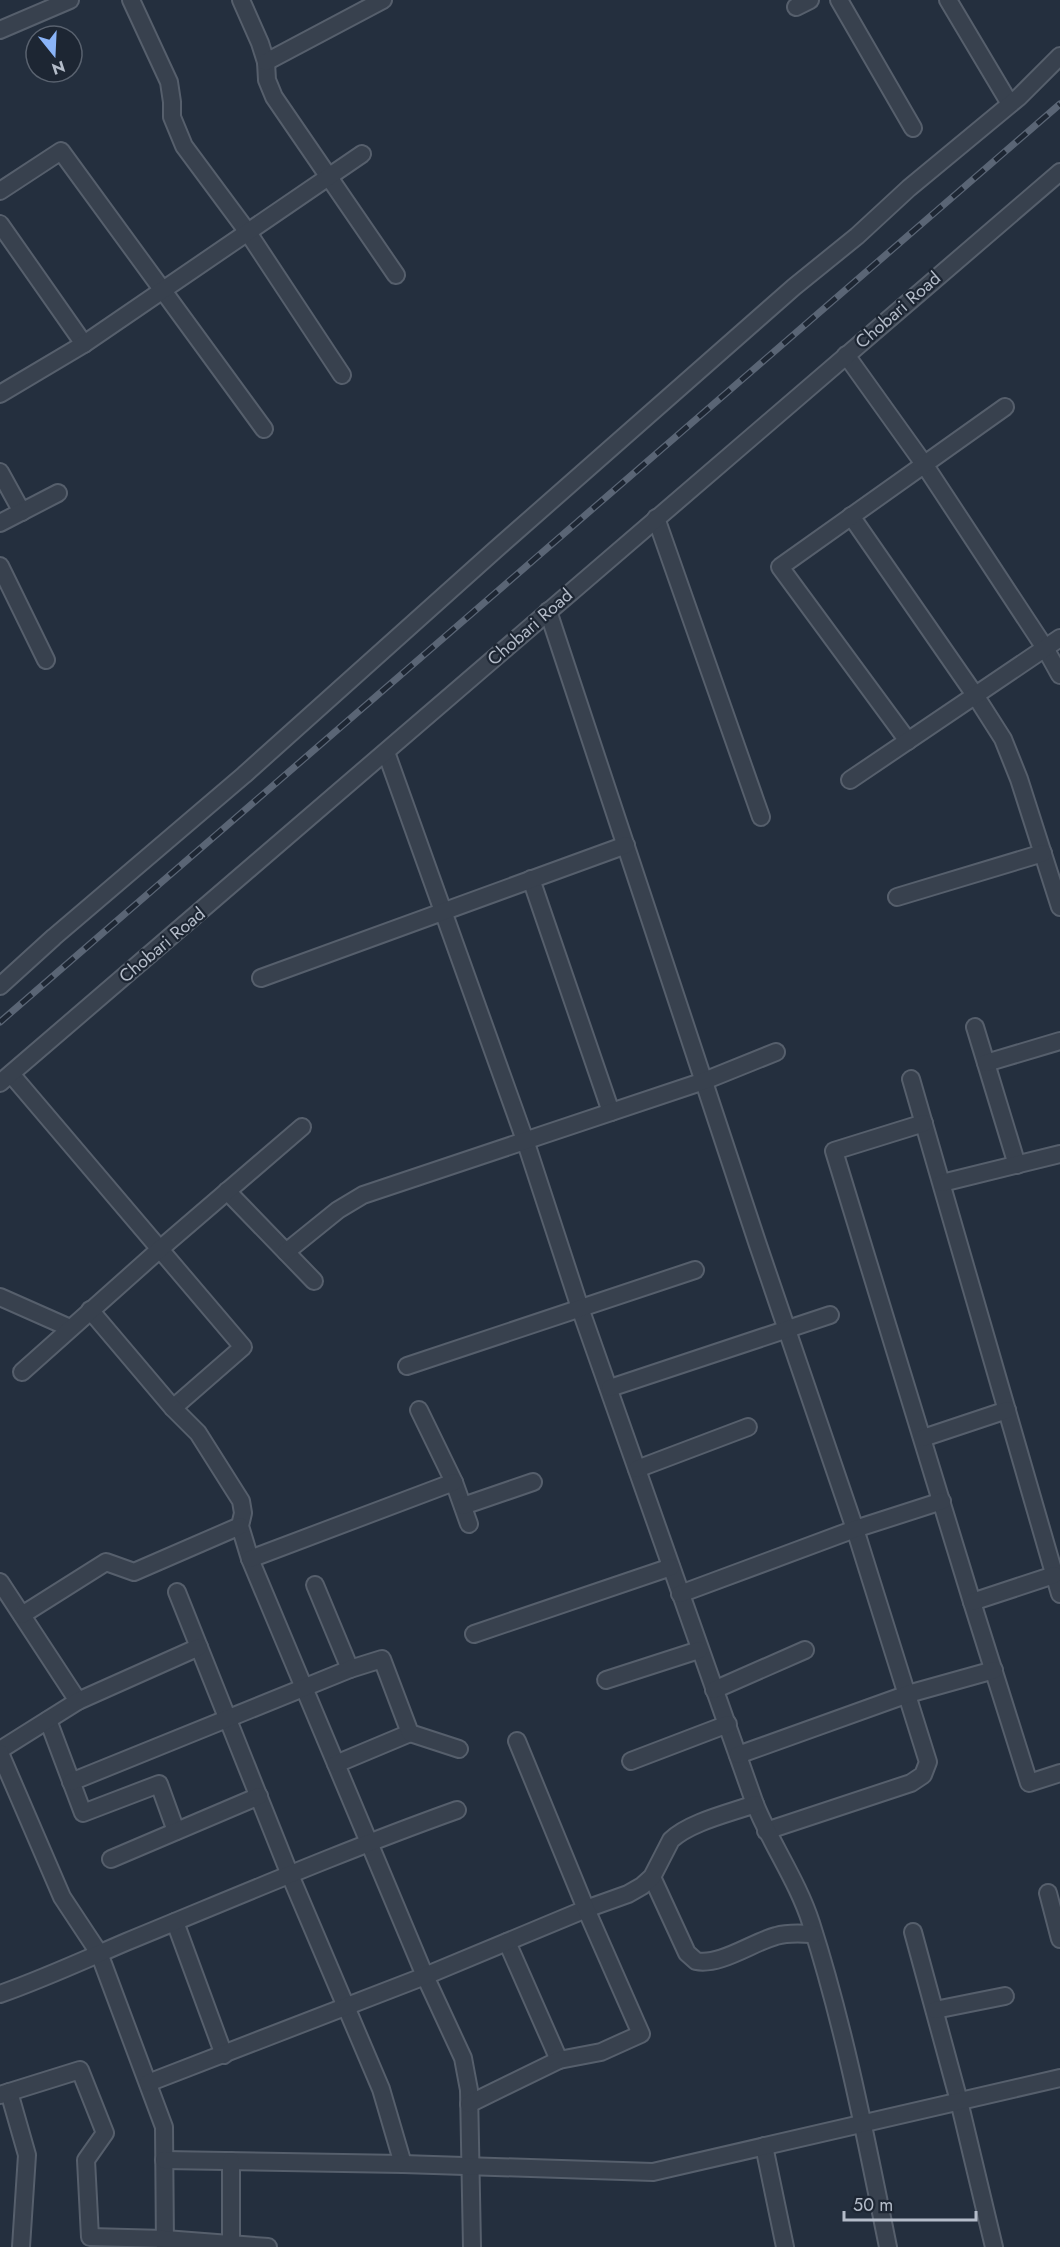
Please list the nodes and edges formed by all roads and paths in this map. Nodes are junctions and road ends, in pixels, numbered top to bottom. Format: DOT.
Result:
graph roads {
  1 [pos="70,0"];
  2 [pos="131,0"];
  3 [pos="240,0"];
  4 [pos="383,0"];
  5 [pos="839,0"];
  6 [pos="948,0"];
  7 [pos="0,30"];
  8 [pos="1060,56"];
  9 [pos="266,62"];
  10 [pos="1010,104"];
  11 [pos="912,128"];
  12 [pos="362,154"];
  13 [pos="1060,172"];
  14 [pos="328,177"];
  15 [pos="0,191"];
  16 [pos="0,224"];
  17 [pos="247,231"];
  18 [pos="396,275"];
  19 [pos="163,288"];
  20 [pos="84,344"];
  21 [pos="846,355"];
  22 [pos="342,375"];
  23 [pos="0,394"];
  24 [pos="1005,407"];
  25 [pos="264,429"];
  26 [pos="924,464"];
  27 [pos="0,472"];
  28 [pos="58,493"];
  29 [pos="22,512"];
  30 [pos="851,516"];
  31 [pos="656,518"];
  32 [pos="0,524"];
  33 [pos="0,566"];
  34 [pos="548,611"];
  35 [pos="1060,638"];
  36 [pos="1045,648"];
  37 [pos="46,660"];
  38 [pos="1060,675"];
  39 [pos="975,695"];
  40 [pos="908,741"];
  41 [pos="386,752"];
  42 [pos="850,780"];
  43 [pos="761,817"];
  44 [pos="626,845"];
  45 [pos="1043,854"];
  46 [pos="531,879"];
  47 [pos="897,897"];
  48 [pos="1060,907"];
  49 [pos="443,910"];
  50 [pos="261,978"];
  51 [pos="0,986"];
  52 [pos="975,1027"];
  53 [pos="1060,1041"];
  54 [pos="776,1052"];
  55 [pos="986,1063"];
  56 [pos="5,1078"];
  57 [pos="911,1079"];
  58 [pos="704,1080"];
  59 [pos="611,1112"];
  60 [pos="924,1123"];
  61 [pos="302,1127"];
  62 [pos="525,1140"];
  63 [pos="1060,1154"];
  64 [pos="1017,1165"];
  65 [pos="942,1183"];
  66 [pos="227,1191"];
  67 [pos="160,1249"];
  68 [pos="286,1252"];
  69 [pos="695,1270"];
  70 [pos="314,1281"];
  71 [pos="0,1297"];
  72 [pos="580,1308"];
  73 [pos="90,1310"];
  74 [pos="830,1315"];
  75 [pos="70,1328"];
  76 [pos="786,1329"];
  77 [pos="407,1366"];
  78 [pos="22,1372"];
  79 [pos="610,1388"];
  80 [pos="173,1408"];
  81 [pos="419,1410"];
  82 [pos="1007,1410"];
  83 [pos="748,1427"];
  84 [pos="923,1438"];
  85 [pos="637,1469"];
  86 [pos="454,1482"];
  87 [pos="533,1482"];
  88 [pos="942,1501"];
  89 [pos="463,1506"];
  90 [pos="469,1524"];
  91 [pos="240,1526"];
  92 [pos="855,1529"];
  93 [pos="250,1559"];
  94 [pos="671,1567"];
  95 [pos="1054,1575"];
  96 [pos="0,1582"];
  97 [pos="315,1585"];
  98 [pos="177,1592"];
  99 [pos="680,1594"];
  100 [pos="1060,1594"];
  101 [pos="972,1602"];
  102 [pos="22,1615"];
  103 [pos="474,1634"];
  104 [pos="199,1647"];
  105 [pos="699,1650"];
  106 [pos="805,1650"];
  107 [pos="350,1669"];
  108 [pos="994,1670"];
  109 [pos="606,1680"];
  110 [pos="305,1687"];
  111 [pos="714,1690"];
  112 [pos="908,1694"];
  113 [pos="78,1701"];
  114 [pos="227,1718"];
  115 [pos="48,1720"];
  116 [pos="728,1724"];
  117 [pos="410,1733"];
  118 [pos="517,1741"];
  119 [pos="459,1749"];
  120 [pos="0,1751"];
  121 [pos="738,1755"];
  122 [pos="631,1761"];
  123 [pos="336,1764"];
  124 [pos="1060,1773"];
  125 [pos="71,1782"];
  126 [pos="259,1796"];
  127 [pos="755,1804"];
  128 [pos="457,1810"];
  129 [pos="176,1831"];
  130 [pos="766,1831"];
  131 [pos="368,1841"];
  132 [pos="111,1859"];
  133 [pos="654,1873"];
  134 [pos="290,1875"];
  135 [pos="1048,1893"];
  136 [pos="586,1910"];
  137 [pos="175,1922"];
  138 [pos="812,1928"];
  139 [pos="914,1932"];
  140 [pos="1060,1939"];
  141 [pos="507,1942"];
  142 [pos="99,1953"];
  143 [pos="425,1976"];
  144 [pos="0,1995"];
  145 [pos="1005,1996"];
  146 [pos="346,2005"];
  147 [pos="935,2010"];
  148 [pos="224,2055"];
  149 [pos="559,2060"];
  150 [pos="1060,2078"];
  151 [pos="148,2083"];
  152 [pos="5,2094"];
  153 [pos="959,2101"];
  154 [pos="469,2104"];
  155 [pos="863,2123"];
  156 [pos="764,2146"];
  157 [pos="164,2160"];
  158 [pos="231,2161"];
  159 [pos="403,2164"];
  160 [pos="470,2166"];
  161 [pos="165,2243"];
  162 [pos="231,2246"];
  163 [pos="21,2247"];
  164 [pos="268,2247"];
  165 [pos="472,2247"];
  166 [pos="785,2247"];
  167 [pos="888,2247"];
  168 [pos="994,2247"];
  1 -- 7 [label="street"];
  2 -- 17 [label="street"];
  3 -- 9 [label="street"];
  4 -- 9 [label="street"];
  5 -- 11 [label="street"];
  6 -- 10 [label="street"];
  8 -- 10 [label="street"];
  9 -- 14 [label="street"];
  10 -- 51 [label="street"];
  12 -- 14 [label="street"];
  13 -- 21 [label="street, Chobari Road"];
  14 -- 17 [label="street"];
  14 -- 18 [label="street"];
  15 -- 19 [label="street"];
  16 -- 20 [label="street"];
  17 -- 19 [label="street"];
  17 -- 22 [label="street"];
  19 -- 20 [label="street"];
  19 -- 25 [label="street"];
  20 -- 23 [label="street"];
  21 -- 26 [label="street"];
  21 -- 31 [label="street, Chobari Road"];
  24 -- 26 [label="street"];
  26 -- 30 [label="street"];
  26 -- 36 [label="street"];
  27 -- 29 [label="street"];
  28 -- 29 [label="street"];
  29 -- 32 [label="street"];
  30 -- 39 [label="street"];
  30 -- 40 [label="street"];
  31 -- 34 [label="street, Chobari Road"];
  31 -- 43 [label="street"];
  33 -- 37 [label="street"];
  34 -- 41 [label="street, Chobari Road"];
  34 -- 44 [label="street"];
  35 -- 36 [label="street"];
  36 -- 38 [label="street"];
  36 -- 39 [label="street"];
  39 -- 40 [label="street"];
  39 -- 45 [label="street"];
  40 -- 42 [label="street"];
  41 -- 49 [label="street"];
  41 -- 56 [label="street, Chobari Road"];
  44 -- 46 [label="street"];
  44 -- 58 [label="street"];
  45 -- 47 [label="street"];
  45 -- 48 [label="street"];
  46 -- 49 [label="street"];
  46 -- 59 [label="street"];
  49 -- 50 [label="street"];
  49 -- 62 [label="street"];
  52 -- 55 [label="street"];
  53 -- 55 [label="street"];
  54 -- 58 [label="street"];
  55 -- 64 [label="street"];
  56 -- 67 [label="street"];
  57 -- 60 [label="street"];
  58 -- 59 [label="street"];
  58 -- 76 [label="street"];
  59 -- 62 [label="street"];
  60 -- 65 [label="street"];
  60 -- 84 [label="street"];
  61 -- 66 [label="street"];
  62 -- 68 [label="street"];
  62 -- 72 [label="street"];
  63 -- 64 [label="street"];
  64 -- 65 [label="street"];
  65 -- 82 [label="street"];
  66 -- 67 [label="street"];
  66 -- 68 [label="street"];
  67 -- 73 [label="street"];
  67 -- 80 [label="street"];
  68 -- 70 [label="street"];
  69 -- 72 [label="street"];
  71 -- 75 [label="street"];
  72 -- 77 [label="street"];
  72 -- 79 [label="street"];
  73 -- 75 [label="street"];
  73 -- 80 [label="street"];
  74 -- 76 [label="street"];
  75 -- 78 [label="street"];
  76 -- 79 [label="street"];
  76 -- 92 [label="street"];
  79 -- 85 [label="street"];
  80 -- 91 [label="street"];
  81 -- 86 [label="street"];
  82 -- 84 [label="street"];
  82 -- 95 [label="street"];
  83 -- 85 [label="street"];
  84 -- 88 [label="street"];
  85 -- 94 [label="street"];
  86 -- 89 [label="street"];
  86 -- 93 [label="street"];
  87 -- 89 [label="street"];
  88 -- 92 [label="street"];
  88 -- 101 [label="street"];
  89 -- 90 [label="street"];
  91 -- 93 [label="street"];
  91 -- 102 [label="street"];
  92 -- 99 [label="street"];
  92 -- 112 [label="street"];
  93 -- 110 [label="street"];
  94 -- 99 [label="street"];
  94 -- 103 [label="street"];
  95 -- 100 [label="street"];
  95 -- 101 [label="street"];
  96 -- 102 [label="street"];
  97 -- 107 [label="street"];
  98 -- 104 [label="street"];
  99 -- 105 [label="street"];
  101 -- 108 [label="street"];
  102 -- 113 [label="street"];
  104 -- 113 [label="street"];
  104 -- 114 [label="street"];
  105 -- 109 [label="street"];
  105 -- 111 [label="street"];
  106 -- 111 [label="street"];
  107 -- 110 [label="street"];
  107 -- 117 [label="street"];
  108 -- 112 [label="street"];
  108 -- 124 [label="street"];
  110 -- 114 [label="street"];
  110 -- 123 [label="street"];
  111 -- 116 [label="street"];
  112 -- 121 [label="street"];
  112 -- 130 [label="street"];
  113 -- 115 [label="street"];
  114 -- 125 [label="street"];
  114 -- 126 [label="street"];
  115 -- 120 [label="street"];
  115 -- 125 [label="street"];
  116 -- 121 [label="street"];
  116 -- 122 [label="street"];
  117 -- 119 [label="street"];
  117 -- 123 [label="street"];
  118 -- 136 [label="street"];
  120 -- 142 [label="street"];
  121 -- 127 [label="street"];
  123 -- 131 [label="street"];
  125 -- 129 [label="street"];
  126 -- 129 [label="street"];
  126 -- 134 [label="street"];
  127 -- 130 [label="street"];
  127 -- 133 [label="street"];
  128 -- 131 [label="street"];
  129 -- 132 [label="street"];
  130 -- 138 [label="street"];
  131 -- 134 [label="street"];
  131 -- 143 [label="street"];
  133 -- 136 [label="street"];
  133 -- 138 [label="street"];
  134 -- 137 [label="street"];
  134 -- 146 [label="street"];
  135 -- 140 [label="street"];
  136 -- 141 [label="street"];
  136 -- 149 [label="street"];
  137 -- 142 [label="street"];
  137 -- 148 [label="street"];
  138 -- 155 [label="street"];
  139 -- 147 [label="street"];
  141 -- 143 [label="street"];
  141 -- 149 [label="street"];
  142 -- 144 [label="street"];
  142 -- 151 [label="street"];
  143 -- 146 [label="street"];
  143 -- 154 [label="street"];
  145 -- 147 [label="street"];
  146 -- 148 [label="street"];
  146 -- 159 [label="street"];
  147 -- 153 [label="street"];
  148 -- 151 [label="street"];
  149 -- 154 [label="street"];
  150 -- 153 [label="street"];
  151 -- 157 [label="street"];
  152 -- 161 [label="street"];
  152 -- 163 [label="street"];
  153 -- 155 [label="street"];
  153 -- 168 [label="street"];
  154 -- 160 [label="street"];
  155 -- 156 [label="street"];
  155 -- 167 [label="street"];
  156 -- 160 [label="street"];
  156 -- 166 [label="street"];
  157 -- 158 [label="street"];
  157 -- 161 [label="street"];
  158 -- 159 [label="street"];
  158 -- 162 [label="street"];
  159 -- 160 [label="street"];
  160 -- 165 [label="street"];
  161 -- 162 [label="street"];
  162 -- 164 [label="street"];
}
